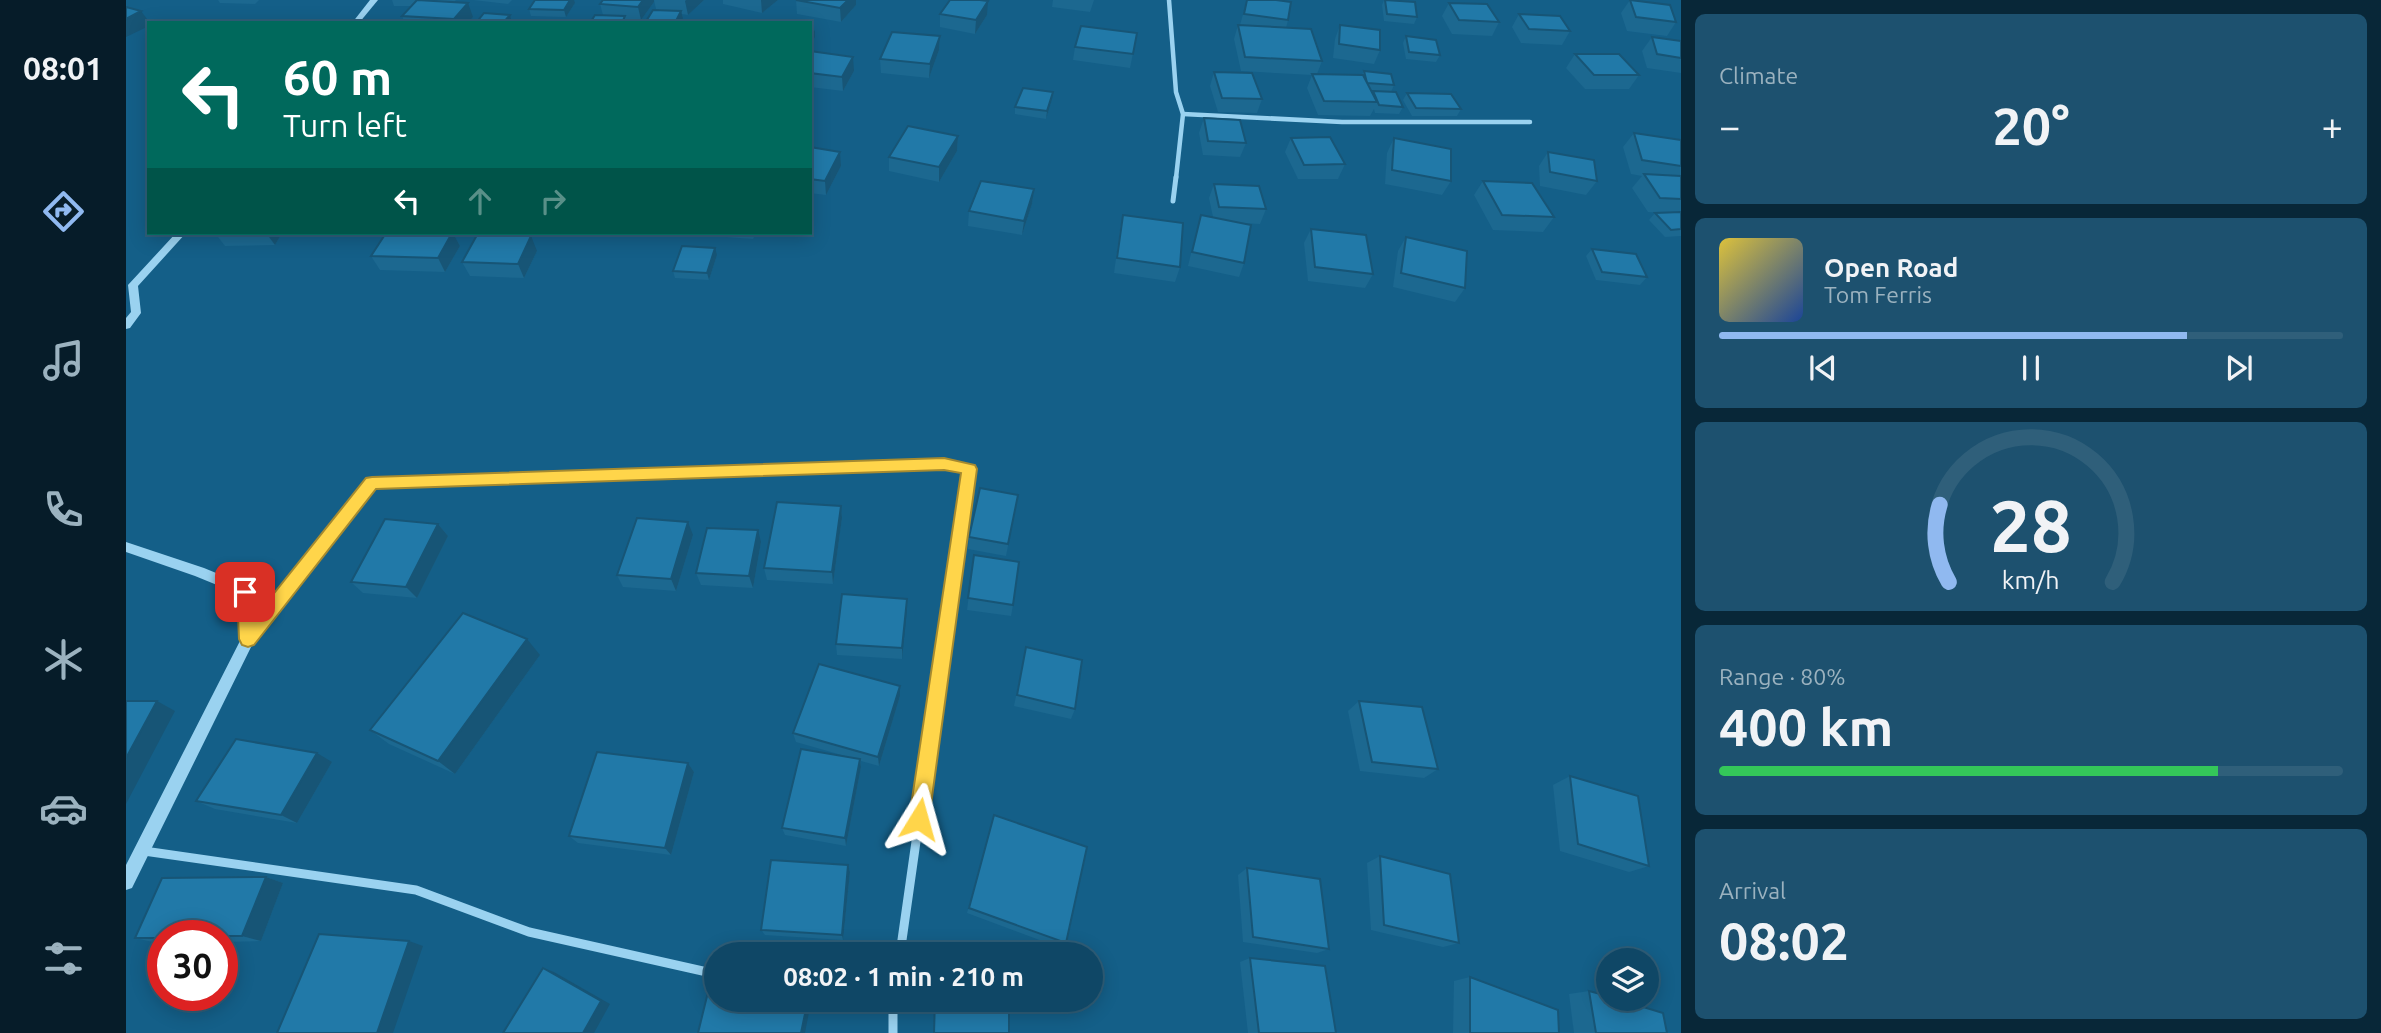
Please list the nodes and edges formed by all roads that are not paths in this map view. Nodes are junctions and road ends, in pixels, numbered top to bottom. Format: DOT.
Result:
graph roads {
  1 [pos="374,0"];
  2 [pos="1169,0"];
  3 [pos="357,21"];
  4 [pos="1183,114"];
  5 [pos="1530,122"];
  6 [pos="1173,201"];
  7 [pos="179,235"];
  8 [pos="126,325"];
  9 [pos="126,547"];
  10 [pos="248,639"];
  11 [pos="142,850"];
  12 [pos="126,882"];
  13 [pos="902,942"];
  14 [pos="704,971"];
  15 [pos="894,1012"];
  16 [pos="893,1033"];
  1 -- 3 [label="street"];
  2 -- 4 [label="street"];
  4 -- 5 [label="street"];
  4 -- 6 [label="street"];
  7 -- 8 [label="street"];
  9 -- 10 [label="street"];
  10 -- 11 [label="street"];
  10 -- 13 [label="street"];
  11 -- 12 [label="street"];
  11 -- 14 [label="street"];
  15 -- 16 [label="street"];
}
